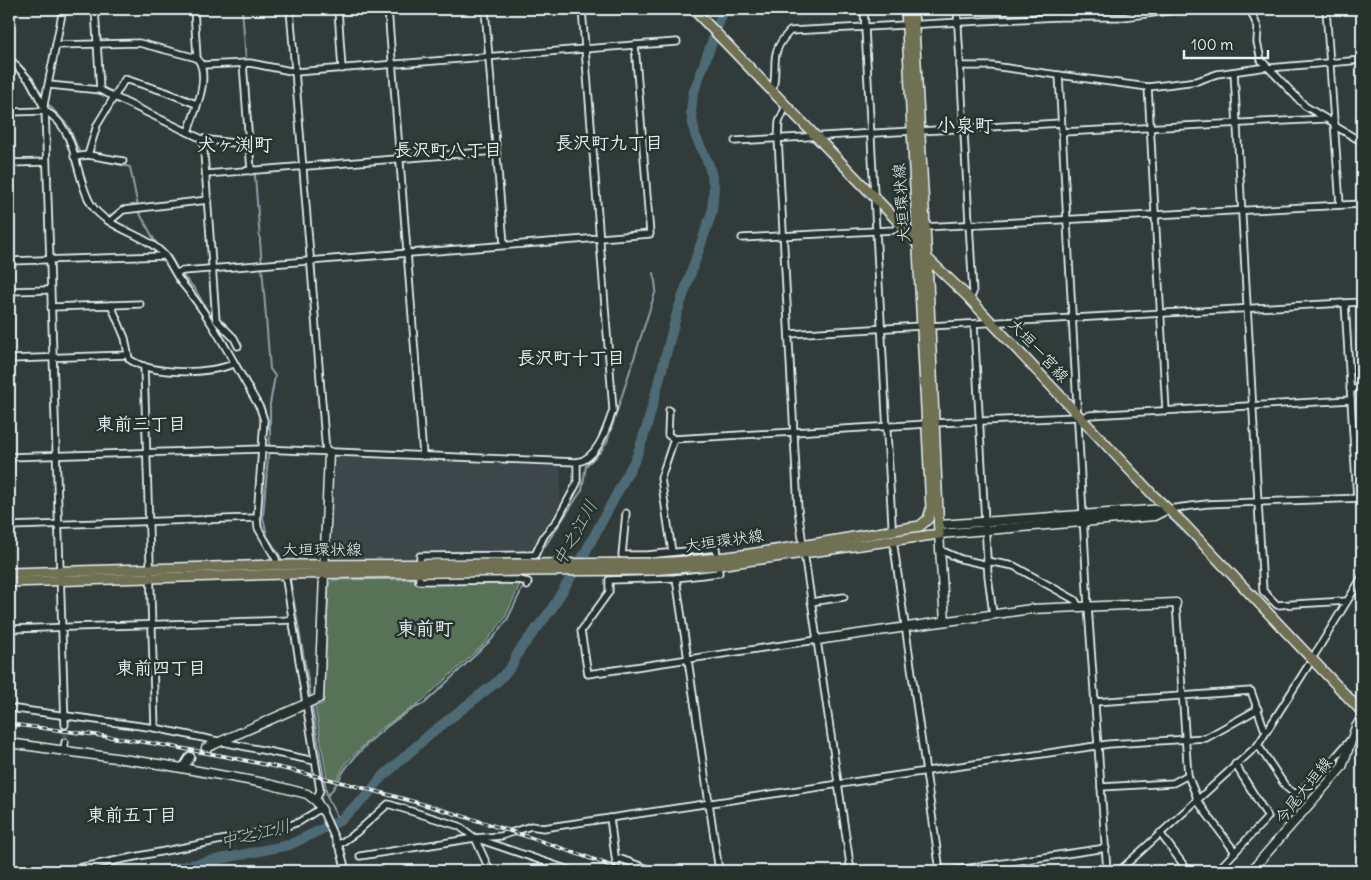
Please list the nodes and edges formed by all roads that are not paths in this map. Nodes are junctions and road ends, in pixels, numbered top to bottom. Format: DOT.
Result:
graph roads {
  1 [pos="63,9"];
  2 [pos="95,9"];
  3 [pos="194,9"];
  4 [pos="290,9"];
  5 [pos="338,9"];
  6 [pos="388,9"];
  7 [pos="484,9"];
  8 [pos="582,9"];
  9 [pos="693,9"];
  10 [pos="864,9"];
  11 [pos="906,9"];
  12 [pos="913,9"];
  13 [pos="957,9"];
  14 [pos="1056,9"];
  15 [pos="1183,9"];
  16 [pos="1250,9"];
  17 [pos="1326,9"];
  18 [pos="1057,17"];
  19 [pos="957,22"];
  20 [pos="910,24"];
  21 [pos="865,27"];
  22 [pos="677,42"];
  23 [pos="97,44"];
  24 [pos="56,45"];
  25 [pos="635,45"];
  26 [pos="585,49"];
  27 [pos="488,57"];
  28 [pos="9,58"];
  29 [pos="198,58"];
  30 [pos="1362,60"];
  31 [pos="243,63"];
  32 [pos="1330,63"];
  33 [pos="392,64"];
  34 [pos="202,65"];
  35 [pos="960,66"];
  36 [pos="1268,67"];
  37 [pos="342,69"];
  38 [pos="296,72"];
  39 [pos="1234,72"];
  40 [pos="1058,75"];
  41 [pos="49,85"];
  42 [pos="1148,87"];
  43 [pos="100,90"];
  44 [pos="772,92"];
  45 [pos="115,98"];
  46 [pos="45,104"];
  47 [pos="196,104"];
  48 [pos="786,106"];
  49 [pos="9,112"];
  50 [pos="1324,119"];
  51 [pos="1061,123"];
  52 [pos="1236,124"];
  53 [pos="1335,125"];
  54 [pos="963,129"];
  55 [pos="1150,129"];
  56 [pos="916,131"];
  57 [pos="188,132"];
  58 [pos="1062,132"];
  59 [pos="871,134"];
  60 [pos="814,136"];
  61 [pos="778,138"];
  62 [pos="204,139"];
  63 [pos="735,141"];
  64 [pos="1362,142"];
  65 [pos="234,143"];
  66 [pos="496,151"];
  67 [pos="85,156"];
  68 [pos="74,157"];
  69 [pos="399,159"];
  70 [pos="123,161"];
  71 [pos="46,162"];
  72 [pos="9,163"];
  73 [pos="302,166"];
  74 [pos="251,171"];
  75 [pos="206,174"];
  76 [pos="875,198"];
  77 [pos="208,200"];
  78 [pos="1362,204"];
  79 [pos="1340,205"];
  80 [pos="1242,210"];
  81 [pos="1154,215"];
  82 [pos="1066,220"];
  83 [pos="110,221"];
  84 [pos="900,225"];
  85 [pos="968,226"];
  86 [pos="924,228"];
  87 [pos="876,231"];
  88 [pos="783,236"];
  89 [pos="600,238"];
  90 [pos="742,238"];
  91 [pos="504,245"];
  92 [pos="919,246"];
  93 [pos="407,253"];
  94 [pos="165,256"];
  95 [pos="926,257"];
  96 [pos="50,260"];
  97 [pos="9,261"];
  98 [pos="310,261"];
  99 [pos="213,269"];
  100 [pos="178,272"];
  101 [pos="50,290"];
  102 [pos="9,291"];
  103 [pos="969,298"];
  104 [pos="1362,302"];
  105 [pos="1345,303"];
  106 [pos="140,304"];
  107 [pos="111,305"];
  108 [pos="51,307"];
  109 [pos="1247,308"];
  110 [pos="1160,313"];
  111 [pos="1072,318"];
  112 [pos="993,323"];
  113 [pos="974,324"];
  114 [pos="926,326"];
  115 [pos="881,328"];
  116 [pos="789,334"];
  117 [pos="238,346"];
  118 [pos="128,356"];
  119 [pos="53,357"];
  120 [pos="9,359"];
  121 [pos="234,364"];
  122 [pos="144,366"];
  123 [pos="1350,389"];
  124 [pos="1362,389"];
  125 [pos="1350,400"];
  126 [pos="1253,406"];
  127 [pos="669,410"];
  128 [pos="1166,411"];
  129 [pos="1079,416"];
  130 [pos="979,422"];
  131 [pos="931,424"];
  132 [pos="887,426"];
  133 [pos="794,432"];
  134 [pos="674,439"];
  135 [pos="262,449"];
  136 [pos="1354,451"];
  137 [pos="327,452"];
  138 [pos="1362,452"];
  139 [pos="147,453"];
  140 [pos="56,455"];
  141 [pos="423,456"];
  142 [pos="9,457"];
  143 [pos="577,462"];
  144 [pos="1359,498"];
  145 [pos="1258,502"];
  146 [pos="931,509"];
  147 [pos="1168,509"];
  148 [pos="626,513"];
  149 [pos="1084,514"];
  150 [pos="256,518"];
  151 [pos="149,522"];
  152 [pos="985,522"];
  153 [pos="1084,523"];
  154 [pos="58,524"];
  155 [pos="892,524"];
  156 [pos="9,526"];
  157 [pos="920,526"];
  158 [pos="939,529"];
  159 [pos="986,531"];
  160 [pos="893,540"];
  161 [pos="804,549"];
  162 [pos="940,550"];
  163 [pos="672,552"];
  164 [pos="717,561"];
  165 [pos="532,562"];
  166 [pos="988,563"];
  167 [pos="277,565"];
  168 [pos="419,568"];
  169 [pos="326,569"];
  170 [pos="60,571"];
  171 [pos="9,572"];
  172 [pos="151,573"];
  173 [pos="284,574"];
  174 [pos="1362,577"];
  175 [pos="676,578"];
  176 [pos="60,581"];
  177 [pos="9,582"];
  178 [pos="527,586"];
  179 [pos="844,597"];
  180 [pos="1347,601"];
  181 [pos="811,602"];
  182 [pos="1176,603"];
  183 [pos="1079,607"];
  184 [pos="1088,607"];
  185 [pos="993,614"];
  186 [pos="292,620"];
  187 [pos="945,621"];
  188 [pos="152,624"];
  189 [pos="62,627"];
  190 [pos="905,627"];
  191 [pos="9,629"];
  192 [pos="817,640"];
  193 [pos="1315,654"];
  194 [pos="688,659"];
  195 [pos="1308,666"];
  196 [pos="1182,696"];
  197 [pos="1095,702"];
  198 [pos="309,703"];
  199 [pos="9,708"];
  200 [pos="1258,709"];
  201 [pos="1362,712"];
  202 [pos="65,716"];
  203 [pos="1362,717"];
  204 [pos="65,725"];
  205 [pos="155,728"];
  206 [pos="1267,730"];
  207 [pos="1186,739"];
  208 [pos="1352,739"];
  209 [pos="219,742"];
  210 [pos="9,744"];
  211 [pos="1258,745"];
  212 [pos="1098,746"];
  213 [pos="206,748"];
  214 [pos="190,757"];
  215 [pos="315,761"];
  216 [pos="1235,764"];
  217 [pos="183,768"];
  218 [pos="926,772"];
  219 [pos="1188,775"];
  220 [pos="838,785"];
  221 [pos="1101,786"];
  222 [pos="1197,798"];
  223 [pos="316,800"];
  224 [pos="709,804"];
  225 [pos="322,809"];
  226 [pos="610,818"];
  227 [pos="1160,833"];
  228 [pos="475,838"];
  229 [pos="337,842"];
  230 [pos="1106,848"];
  231 [pos="1235,852"];
  232 [pos="360,856"];
  233 [pos="616,859"];
  234 [pos="1123,870"];
  235 [pos="62,871"];
  236 [pos="346,871"];
  237 [pos="490,871"];
  238 [pos="572,871"];
  239 [pos="618,871"];
  240 [pos="654,871"];
  241 [pos="719,871"];
  242 [pos="851,871"];
  243 [pos="940,871"];
  244 [pos="950,871"];
  245 [pos="1108,871"];
  246 [pos="1188,871"];
  247 [pos="1217,871"];
  248 [pos="1251,871"];
  1 -- 24 [label="street"];
  2 -- 23 [label="street"];
  3 -- 29 [label="street"];
  4 -- 38 [label="street"];
  5 -- 37 [label="street"];
  6 -- 33 [label="street"];
  7 -- 27 [label="street"];
  8 -- 26 [label="street"];
  9 -- 44 [label="main road, 大垣一宮線"];
  10 -- 21 [label="street"];
  11 -- 20 [label="main road, 大垣環状線"];
  12 -- 20 [label="main road, 大垣環状線"];
  13 -- 19 [label="street"];
  14 -- 18 [label="street"];
  15 -- 18 [label="street"];
  16 -- 36 [label="street"];
  17 -- 32 [label="street"];
  18 -- 19 [label="street"];
  19 -- 20 [label="street"];
  19 -- 35 [label="street"];
  20 -- 21 [label="street"];
  20 -- 56 [label="main road, 大垣環状線"];
  21 -- 44 [label="street"];
  21 -- 59 [label="street"];
  22 -- 25 [label="street"];
  23 -- 24 [label="street"];
  23 -- 29 [label="street"];
  23 -- 43 [label="street"];
  24 -- 41 [label="street"];
  25 -- 26 [label="street"];
  25 -- 89 [label="street"];
  26 -- 27 [label="street"];
  26 -- 89 [label="street"];
  27 -- 33 [label="street"];
  27 -- 66 [label="street"];
  28 -- 46 [label="street"];
  29 -- 34 [label="street"];
  30 -- 32 [label="street"];
  31 -- 34 [label="street"];
  31 -- 38 [label="street"];
  31 -- 74 [label="street"];
  32 -- 36 [label="street"];
  32 -- 53 [label="street"];
  33 -- 37 [label="street"];
  33 -- 69 [label="street"];
  34 -- 47 [label="street"];
  35 -- 40 [label="street"];
  35 -- 54 [label="street"];
  36 -- 39 [label="street"];
  36 -- 50 [label="street"];
  37 -- 38 [label="street"];
  38 -- 73 [label="street"];
  39 -- 42 [label="street"];
  39 -- 52 [label="street"];
  40 -- 42 [label="street"];
  40 -- 51 [label="street"];
  41 -- 43 [label="street"];
  41 -- 46 [label="street"];
  42 -- 55 [label="street"];
  43 -- 45 [label="street"];
  44 -- 48 [label="main road, 大垣一宮線"];
  45 -- 47 [label="street"];
  45 -- 57 [label="street"];
  45 -- 67 [label="street"];
  46 -- 49 [label="street"];
  46 -- 68 [label="street"];
  46 -- 71 [label="street"];
  47 -- 57 [label="street"];
  48 -- 60 [label="main road, 大垣一宮線"];
  48 -- 61 [label="street"];
  50 -- 52 [label="street"];
  50 -- 53 [label="street"];
  51 -- 54 [label="street"];
  51 -- 58 [label="street"];
  52 -- 55 [label="street"];
  52 -- 80 [label="street"];
  53 -- 64 [label="street"];
  53 -- 79 [label="street"];
  54 -- 56 [label="street"];
  54 -- 85 [label="street"];
  55 -- 58 [label="street"];
  55 -- 81 [label="street"];
  56 -- 59 [label="street"];
  56 -- 86 [label="main road, 大垣環状線"];
  56 -- 92 [label="main road, 大垣環状線"];
  57 -- 62 [label="street"];
  58 -- 82 [label="street"];
  59 -- 60 [label="street"];
  59 -- 76 [label="street"];
  60 -- 61 [label="street"];
  60 -- 76 [label="main road, 大垣一宮線"];
  61 -- 63 [label="street"];
  61 -- 88 [label="street"];
  62 -- 65 [label="street"];
  62 -- 75 [label="street"];
  66 -- 69 [label="street"];
  66 -- 91 [label="street"];
  67 -- 68 [label="street"];
  67 -- 70 [label="street"];
  68 -- 83 [label="street"];
  69 -- 73 [label="street"];
  69 -- 93 [label="street"];
  71 -- 72 [label="street"];
  71 -- 96 [label="street"];
  73 -- 74 [label="street"];
  73 -- 98 [label="street"];
  74 -- 75 [label="street"];
  75 -- 77 [label="street"];
  76 -- 84 [label="main road, 大垣一宮線"];
  76 -- 87 [label="street"];
  77 -- 83 [label="street"];
  77 -- 99 [label="street"];
  78 -- 79 [label="street"];
  79 -- 80 [label="street"];
  80 -- 81 [label="street"];
  80 -- 109 [label="street"];
  81 -- 82 [label="street"];
  81 -- 110 [label="street"];
  82 -- 85 [label="street"];
  82 -- 111 [label="street"];
  83 -- 94 [label="street"];
  84 -- 87 [label="street"];
  84 -- 92 [label="main road, 大垣一宮線"];
  85 -- 86 [label="street"];
  85 -- 103 [label="street"];
  86 -- 95 [label="main road, 大垣環状線"];
  87 -- 88 [label="street"];
  87 -- 115 [label="street"];
  88 -- 90 [label="street"];
  88 -- 116 [label="street"];
  89 -- 91 [label="street"];
  89 -- 143 [label="street"];
  91 -- 93 [label="street"];
  92 -- 95 [label="main road, 大垣一宮線"];
  92 -- 114 [label="main road, 大垣環状線"];
  93 -- 98 [label="street"];
  93 -- 141 [label="street"];
  94 -- 96 [label="street"];
  94 -- 100 [label="street"];
  95 -- 103 [label="main road, 大垣一宮線"];
  95 -- 114 [label="main road, 大垣環状線"];
  96 -- 97 [label="street"];
  96 -- 101 [label="street"];
  98 -- 99 [label="street"];
  98 -- 137 [label="street"];
  99 -- 100 [label="street"];
  99 -- 117 [label="street"];
  100 -- 121 [label="street"];
  101 -- 102 [label="street"];
  101 -- 108 [label="street"];
  103 -- 112 [label="main road, 大垣一宮線"];
  104 -- 105 [label="street"];
  105 -- 109 [label="street"];
  105 -- 123 [label="street"];
  106 -- 107 [label="street"];
  107 -- 108 [label="street"];
  107 -- 118 [label="street"];
  108 -- 119 [label="street"];
  109 -- 110 [label="street"];
  109 -- 126 [label="street"];
  110 -- 111 [label="street"];
  110 -- 128 [label="street"];
  111 -- 112 [label="street"];
  111 -- 129 [label="street"];
  112 -- 113 [label="street"];
  112 -- 129 [label="main road, 大垣一宮線"];
  113 -- 114 [label="street"];
  113 -- 130 [label="street"];
  114 -- 115 [label="street"];
  114 -- 131 [label="main road, 大垣環状線"];
  115 -- 116 [label="street"];
  115 -- 132 [label="street"];
  116 -- 133 [label="street"];
  118 -- 119 [label="street"];
  118 -- 122 [label="street"];
  119 -- 120 [label="street"];
  119 -- 140 [label="street"];
  121 -- 122 [label="street"];
  121 -- 135 [label="street"];
  122 -- 139 [label="street"];
  123 -- 124 [label="street"];
  123 -- 125 [label="street"];
  125 -- 126 [label="street"];
  125 -- 136 [label="street"];
  126 -- 128 [label="street"];
  126 -- 145 [label="street"];
  127 -- 134 [label="street"];
  128 -- 129 [label="street"];
  129 -- 130 [label="street"];
  129 -- 147 [label="main road, 大垣一宮線"];
  129 -- 149 [label="street"];
  130 -- 131 [label="street"];
  130 -- 152 [label="street"];
  131 -- 132 [label="street"];
  131 -- 146 [label="main road, 大垣環状線"];
  131 -- 158 [label="main road, 大垣環状線"];
  132 -- 133 [label="street"];
  132 -- 155 [label="street"];
  133 -- 134 [label="street"];
  133 -- 161 [label="street"];
  134 -- 163 [label="street"];
  135 -- 137 [label="street"];
  135 -- 139 [label="street"];
  135 -- 150 [label="street"];
  136 -- 138 [label="street"];
  136 -- 144 [label="street"];
  137 -- 141 [label="street"];
  137 -- 169 [label="street"];
  139 -- 140 [label="street"];
  139 -- 151 [label="street"];
  140 -- 142 [label="street"];
  140 -- 154 [label="street"];
  141 -- 143 [label="street"];
  143 -- 165 [label="street"];
  144 -- 145 [label="street"];
  145 -- 147 [label="street"];
  145 -- 180 [label="street"];
  146 -- 157 [label="main road"];
  146 -- 158 [label="main road"];
  147 -- 149 [label="street"];
  147 -- 153 [label="street"];
  147 -- 201 [label="main road, 大垣一宮線"];
  148 -- 163 [label="street"];
  149 -- 152 [label="street"];
  149 -- 153 [label="street"];
  150 -- 151 [label="street"];
  150 -- 167 [label="street"];
  151 -- 154 [label="street"];
  151 -- 172 [label="street"];
  152 -- 158 [label="street"];
  152 -- 159 [label="street"];
  153 -- 159 [label="street"];
  153 -- 184 [label="street"];
  154 -- 156 [label="street"];
  154 -- 170 [label="street"];
  157 -- 158 [label="main road, 大垣環状線"];
  157 -- 161 [label="main road, 大垣環状線"];
  158 -- 159 [label="street"];
  158 -- 160 [label="main road, 大垣環状線"];
  158 -- 162 [label="street"];
  159 -- 166 [label="street"];
  160 -- 161 [label="main road, 大垣環状線"];
  160 -- 190 [label="street"];
  161 -- 164 [label="main road, 大垣環状線"];
  161 -- 181 [label="street"];
  162 -- 166 [label="street"];
  162 -- 187 [label="street"];
  163 -- 164 [label="street"];
  164 -- 165 [label="main road, 大垣環状線, bridge"];
  164 -- 175 [label="street"];
  165 -- 168 [label="main road, 大垣環状線"];
  165 -- 168 [label="street"];
  166 -- 183 [label="street"];
  166 -- 185 [label="street"];
  167 -- 169 [label="main road, 大垣環状線"];
  167 -- 172 [label="main road, 大垣環状線"];
  168 -- 169 [label="main road, 大垣環状線"];
  168 -- 178 [label="street"];
  169 -- 173 [label="main road, 大垣環状線"];
  169 -- 198 [label="street"];
  170 -- 171 [label="main road, 大垣環状線"];
  170 -- 172 [label="main road, 大垣環状線"];
  170 -- 176 [label="street"];
  172 -- 173 [label="main road, 大垣環状線"];
  172 -- 176 [label="main road, 大垣環状線"];
  172 -- 188 [label="street"];
  173 -- 186 [label="street"];
  174 -- 180 [label="street"];
  175 -- 194 [label="street"];
  175 -- 194 [label="street"];
  176 -- 177 [label="main road, 大垣環状線"];
  176 -- 189 [label="street"];
  179 -- 181 [label="street"];
  180 -- 193 [label="street"];
  181 -- 192 [label="street"];
  182 -- 184 [label="street"];
  182 -- 196 [label="street"];
  183 -- 184 [label="street"];
  183 -- 185 [label="street"];
  184 -- 197 [label="street"];
  185 -- 187 [label="street"];
  186 -- 188 [label="street"];
  186 -- 198 [label="street"];
  187 -- 190 [label="street"];
  188 -- 189 [label="street"];
  188 -- 205 [label="street"];
  189 -- 191 [label="street"];
  189 -- 202 [label="street"];
  190 -- 192 [label="street"];
  190 -- 218 [label="street"];
  192 -- 194 [label="street"];
  192 -- 220 [label="street"];
  194 -- 224 [label="street"];
  195 -- 206 [label="street"];
  196 -- 197 [label="street"];
  196 -- 200 [label="street"];
  196 -- 207 [label="street"];
  197 -- 212 [label="street"];
  198 -- 209 [label="street"];
  198 -- 215 [label="street"];
  199 -- 202 [label="street"];
  200 -- 206 [label="street"];
  200 -- 207 [label="street"];
  202 -- 204 [label="street"];
  202 -- 205 [label="street"];
  203 -- 208 [label="street, 今尾大垣線"];
  205 -- 209 [label="street"];
  206 -- 211 [label="street"];
  207 -- 212 [label="street"];
  207 -- 219 [label="street"];
  208 -- 211 [label="street"];
  208 -- 248 [label="street, 今尾大垣線"];
  209 -- 213 [label="street"];
  209 -- 215 [label="street"];
  210 -- 217 [label="street"];
  211 -- 216 [label="street"];
  212 -- 218 [label="street"];
  212 -- 221 [label="street"];
  214 -- 217 [label="street"];
  215 -- 223 [label="street"];
  216 -- 222 [label="street"];
  216 -- 231 [label="street"];
  217 -- 223 [label="street"];
  218 -- 220 [label="street"];
  218 -- 243 [label="street"];
  219 -- 221 [label="street"];
  219 -- 222 [label="street"];
  220 -- 224 [label="street"];
  220 -- 242 [label="street"];
  221 -- 230 [label="street"];
  222 -- 227 [label="street"];
  222 -- 231 [label="street"];
  223 -- 225 [label="street"];
  224 -- 226 [label="street"];
  224 -- 241 [label="street"];
  225 -- 229 [label="street"];
  225 -- 235 [label="street"];
  226 -- 228 [label="street"];
  226 -- 233 [label="street"];
  227 -- 234 [label="street"];
  227 -- 246 [label="street"];
  228 -- 229 [label="street"];
  228 -- 232 [label="street"];
  228 -- 237 [label="street"];
  228 -- 238 [label="street"];
  229 -- 236 [label="street"];
  230 -- 244 [label="street"];
  230 -- 245 [label="street"];
  231 -- 247 [label="street"];
  233 -- 239 [label="street"];
  233 -- 240 [label="street"];
}
